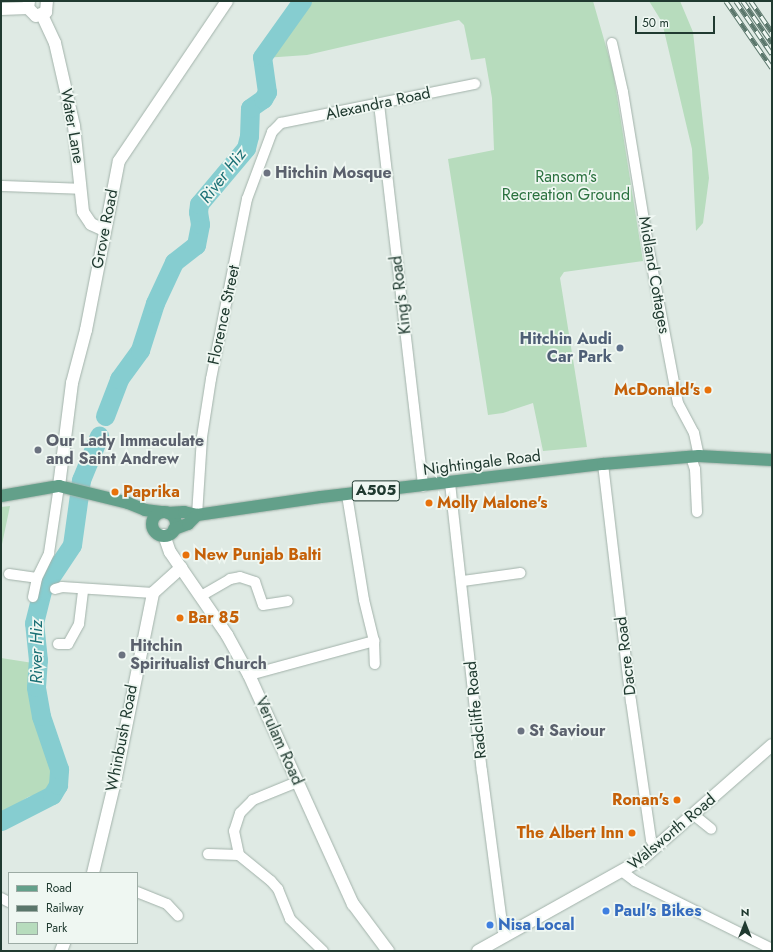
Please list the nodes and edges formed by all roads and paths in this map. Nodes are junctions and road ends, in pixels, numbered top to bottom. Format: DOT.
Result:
graph roads {
  1 [pos="48,1"];
  2 [pos="227,1"];
  3 [pos="29,4"];
  4 [pos="1,9"];
  5 [pos="42,15"];
  6 [pos="612,43"];
  7 [pos="475,84"];
  8 [pos="379,104"];
  9 [pos="281,123"];
  10 [pos="1,186"];
  11 [pos="81,189"];
  12 [pos="104,230"];
  13 [pos="695,456"];
  14 [pos="772,460"];
  15 [pos="603,464"];
  16 [pos="450,483"];
  17 [pos="59,486"];
  18 [pos="423,486"];
  19 [pos="347,495"];
  20 [pos="1,496"];
  21 [pos="145,510"];
  22 [pos="164,512"];
  23 [pos="697,512"];
  24 [pos="197,515"];
  25 [pos="152,526"];
  26 [pos="169,532"];
  27 [pos="181,568"];
  28 [pos="520,573"];
  29 [pos="9,574"];
  30 [pos="37,578"];
  31 [pos="463,581"];
  32 [pos="83,589"];
  33 [pos="55,590"];
  34 [pos="152,593"];
  35 [pos="201,596"];
  36 [pos="33,597"];
  37 [pos="288,601"];
  38 [pos="374,641"];
  39 [pos="58,644"];
  40 [pos="375,664"];
  41 [pos="249,675"];
  42 [pos="772,745"];
  43 [pos="296,782"];
  44 [pos="694,815"];
  45 [pos="711,829"];
  46 [pos="655,846"];
  47 [pos="208,854"];
  48 [pos="239,855"];
  49 [pos="92,872"];
  50 [pos="623,872"];
  51 [pos="138,892"];
  52 [pos="178,916"];
  53 [pos="504,937"];
  54 [pos="772,949"];
  55 [pos="323,951"];
  56 [pos="388,951"];
  57 [pos="478,951"];
  1 -- 5 [label="street"];
  2 -- 12 [label="street, Grove Road"];
  3 -- 4 [label="street"];
  3 -- 5 [label="street"];
  5 -- 11 [label="street, Water Lane"];
  6 -- 13 [label="street, Midland Cottages"];
  7 -- 8 [label="street, Alexandra Road"];
  8 -- 9 [label="street, Alexandra Road"];
  8 -- 18 [label="street, King's Road"];
  9 -- 24 [label="street, Florence Street"];
  10 -- 11 [label="street"];
  11 -- 12 [label="street, Water Lane"];
  12 -- 17 [label="street, Grove Road"];
  13 -- 14 [label="main road, Nightingale Road / A505"];
  13 -- 15 [label="main road, Nightingale Road / A505"];
  13 -- 23 [label="street, Midland Cottages"];
  15 -- 16 [label="main road, Nightingale Road / A505"];
  15 -- 46 [label="street, Dacre Road"];
  16 -- 18 [label="main road, Nightingale Road / A505"];
  16 -- 31 [label="street, Radcliffe Road"];
  17 -- 20 [label="main road, Nightingale Road / A505"];
  17 -- 21 [label="main road, Nightingale Road / A505"];
  17 -- 30 [label="street"];
  18 -- 19 [label="main road, Nightingale Road / A505"];
  19 -- 24 [label="main road, Nightingale Road / A505"];
  19 -- 38 [label="street"];
  21 -- 22 [label="main road, Nightingale Road / A505"];
  21 -- 25 [label="main road"];
  22 -- 24 [label="main road, Nightingale Road / A505"];
  22 -- 25 [label="main road"];
  22 -- 26 [label="main road"];
  24 -- 26 [label="main road, Nightingale Road / A505"];
  25 -- 26 [label="main road"];
  26 -- 27 [label="street, Verulam Road"];
  27 -- 34 [label="street"];
  27 -- 35 [label="street, Verulam Road"];
  28 -- 31 [label="street"];
  29 -- 30 [label="street"];
  30 -- 36 [label="street"];
  31 -- 53 [label="street, Radcliffe Road"];
  32 -- 33 [label="street"];
  32 -- 34 [label="street"];
  32 -- 39 [label="street"];
  34 -- 49 [label="street, Whinbush Road"];
  35 -- 37 [label="street"];
  35 -- 41 [label="street, Verulam Road"];
  38 -- 40 [label="street"];
  38 -- 41 [label="street"];
  41 -- 43 [label="street, Verulam Road"];
  42 -- 44 [label="street, Walsworth Road"];
  43 -- 48 [label="street"];
  43 -- 56 [label="street, Verulam Road"];
  44 -- 45 [label="street"];
  44 -- 46 [label="street, Walsworth Road"];
  46 -- 50 [label="street, Walsworth Road"];
  47 -- 48 [label="street"];
  48 -- 55 [label="street"];
  50 -- 53 [label="street, Walsworth Road"];
  50 -- 54 [label="street"];
  51 -- 52 [label="street"];
  53 -- 57 [label="street, Walsworth Road"];
}
